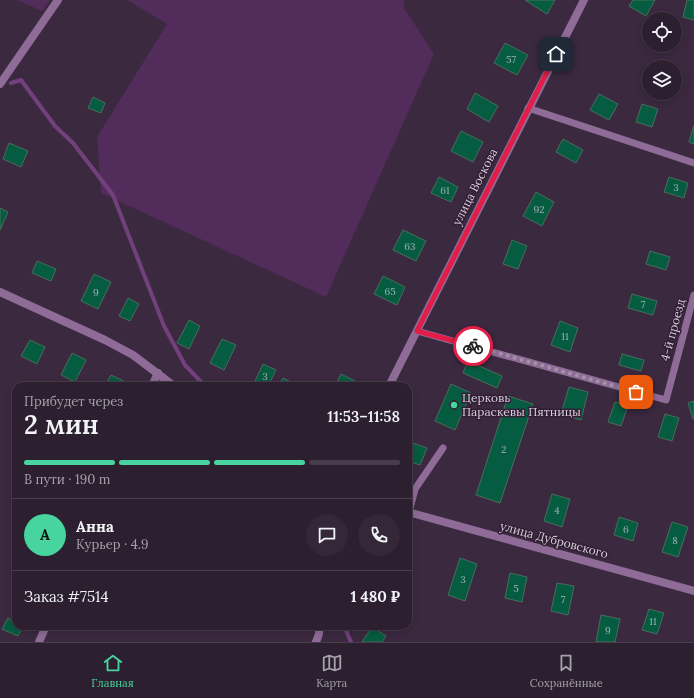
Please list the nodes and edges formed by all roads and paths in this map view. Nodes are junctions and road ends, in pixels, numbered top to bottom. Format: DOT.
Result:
graph roads {
  1 [pos="58,0"];
  2 [pos="584,0"];
  3 [pos="0,84"];
  4 [pos="528,108"];
  5 [pos="694,163"];
  6 [pos="0,292"];
  7 [pos="694,295"];
  8 [pos="417,331"];
  9 [pos="158,373"];
  10 [pos="154,382"];
  11 [pos="169,382"];
  12 [pos="391,382"];
  13 [pos="443,448"];
  14 [pos="412,500"];
  15 [pos="412,513"];
  16 [pos="694,591"];
  17 [pos="44,630"];
  18 [pos="319,630"];
  19 [pos="39,642"];
  20 [pos="316,642"];
  1 -- 3 [label="street"];
  2 -- 4 [label="street, улица Воскова"];
  4 -- 5 [label="lane"];
  4 -- 8 [label="street, улица Воскова"];
  6 -- 9 [label="street"];
  7 -- 8 [label="lane, 4-й проезд"];
  8 -- 12 [label="street, улица Воскова"];
  9 -- 10 [label="street"];
  9 -- 11 [label="street"];
  13 -- 14 [label="lane"];
  15 -- 16 [label="street, улица Дубровского"];
  17 -- 19 [label="street"];
  18 -- 20 [label="street"];
}
